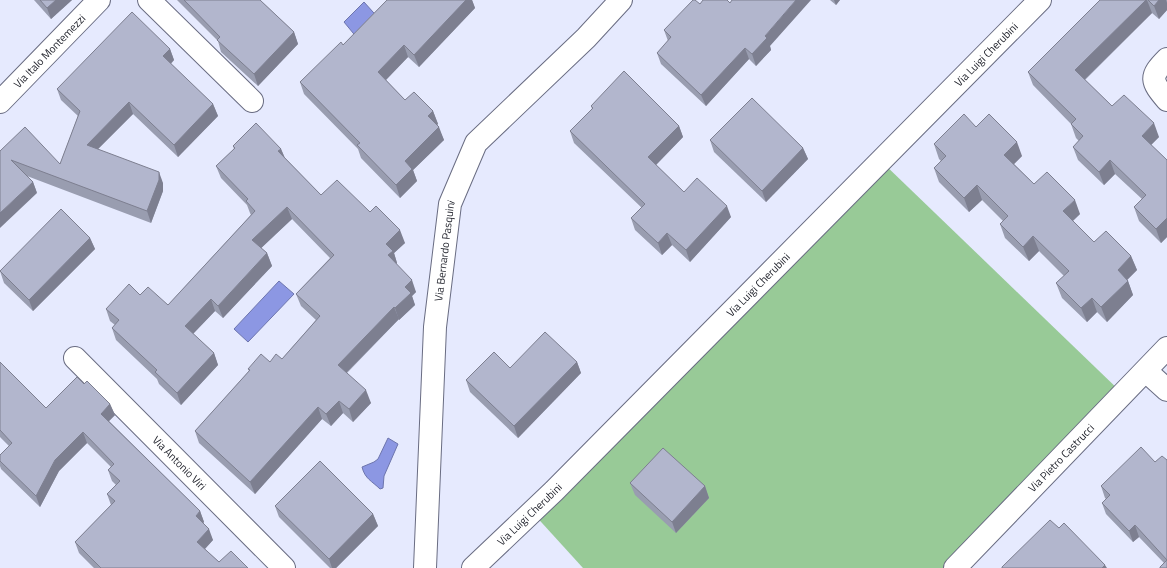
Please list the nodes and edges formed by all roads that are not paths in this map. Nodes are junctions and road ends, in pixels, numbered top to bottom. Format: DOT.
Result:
graph roads {
  1 [pos="99,0"];
  2 [pos="149,0"];
  3 [pos="621,0"];
  4 [pos="1040,0"];
  5 [pos="1167,59"];
  6 [pos="1167,100"];
  7 [pos="252,101"];
  8 [pos="0,102"];
  9 [pos="1167,348"];
  10 [pos="75,358"];
  11 [pos="1146,371"];
  12 [pos="1167,390"];
  13 [pos="284,568"];
  14 [pos="425,568"];
  15 [pos="474,568"];
  16 [pos="955,568"];
  1 -- 8 [label="street, Via Italo Montemezzi"];
  2 -- 7 [label="street"];
  3 -- 14 [label="street, Via Bernardo Pasquini"];
  4 -- 15 [label="street, Via Luigi Cherubini"];
  5 -- 6 [label="street"];
  9 -- 11 [label="street, Via Pietro Castrucci"];
  10 -- 13 [label="street, Via Antonio Viri"];
  11 -- 12 [label="street"];
  11 -- 16 [label="street, Via Pietro Castrucci"];
}
